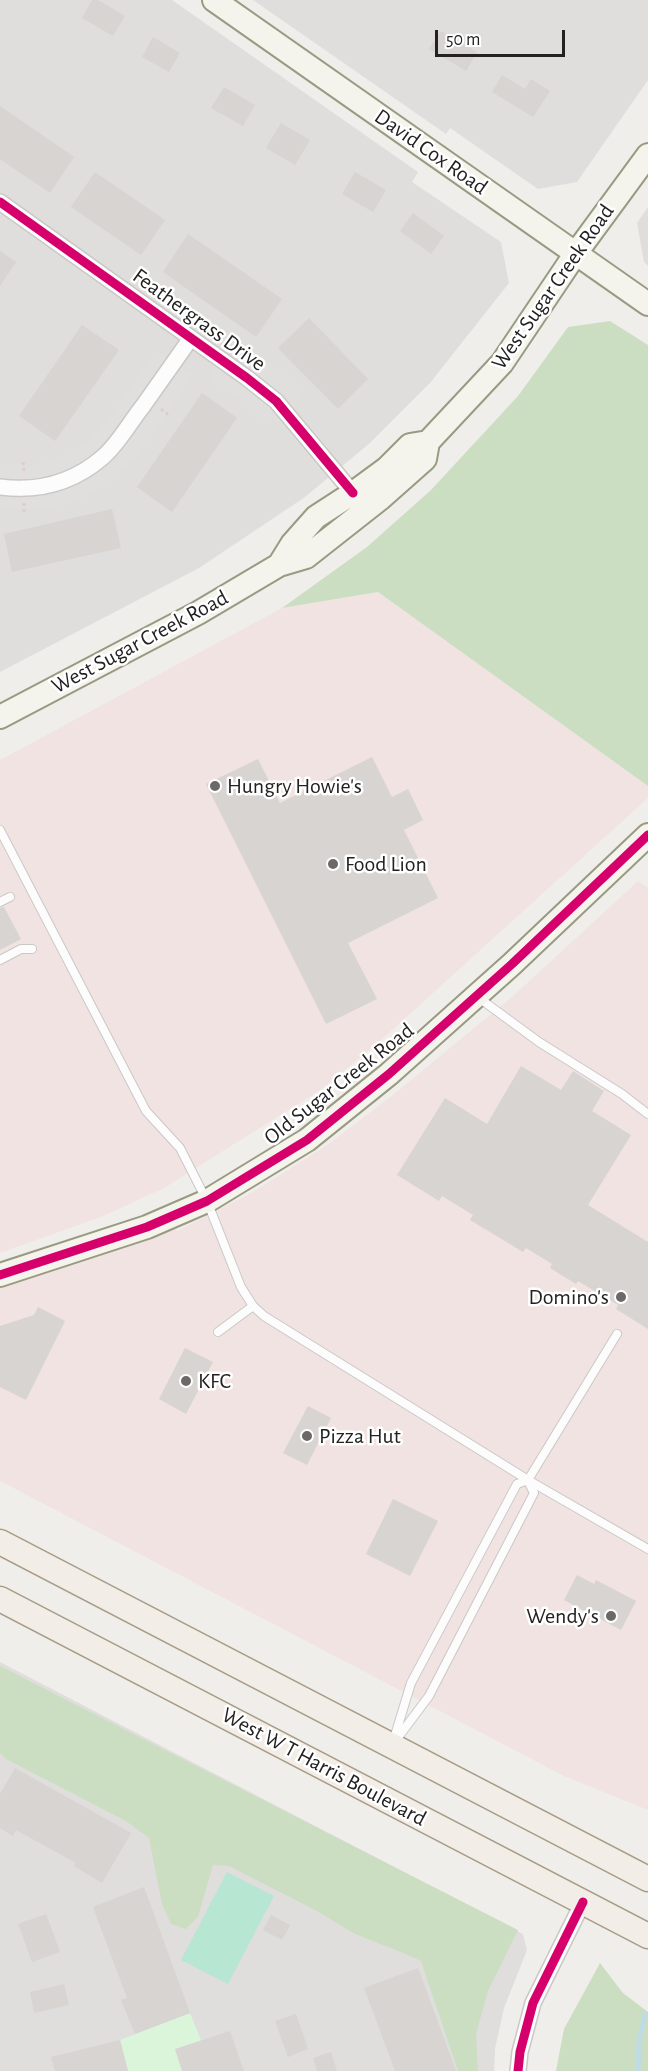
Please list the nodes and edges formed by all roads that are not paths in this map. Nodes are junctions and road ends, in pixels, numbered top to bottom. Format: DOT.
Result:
graph roads {
  1 [pos="214,0"];
  2 [pos="648,154"];
  3 [pos="0,202"];
  4 [pos="576,253"];
  5 [pos="648,304"];
  6 [pos="191,338"];
  7 [pos="428,442"];
  8 [pos="0,487"];
  9 [pos="353,493"];
  10 [pos="279,565"];
  11 [pos="0,717"];
  12 [pos="0,830"];
  13 [pos="648,835"];
  14 [pos="10,897"];
  15 [pos="0,902"];
  16 [pos="32,949"];
  17 [pos="0,960"];
  18 [pos="476,996"];
  19 [pos="648,1114"];
  20 [pos="207,1201"];
  21 [pos="0,1275"];
  22 [pos="253,1306"];
  23 [pos="218,1332"];
  24 [pos="617,1334"];
  25 [pos="528,1480"];
  26 [pos="0,1542"];
  27 [pos="648,1550"];
  28 [pos="0,1599"];
  29 [pos="392,1746"];
  30 [pos="648,1879"];
  31 [pos="583,1902"];
  32 [pos="648,1936"];
  33 [pos="518,2071"];
  1 -- 4 [label="main road, David Cox Road"];
  2 -- 4 [label="main road, West Sugar Creek Road"];
  3 -- 6 [label="street, Feathergrass Drive"];
  4 -- 5 [label="main road, David Cox Road"];
  4 -- 7 [label="main road, West Sugar Creek Road"];
  6 -- 8 [label="street, Feathergrass Drive"];
  6 -- 9 [label="street, Feathergrass Drive"];
  7 -- 9 [label="main road, West Sugar Creek Road"];
  7 -- 10 [label="main road, West Sugar Creek Road"];
  9 -- 10 [label="main road, West Sugar Creek Road"];
  10 -- 11 [label="main road, West Sugar Creek Road"];
  12 -- 20 [label="lane"];
  13 -- 18 [label="main road, Old Sugar Creek Road"];
  14 -- 15 [label="lane"];
  16 -- 17 [label="lane"];
  18 -- 19 [label="lane"];
  18 -- 20 [label="main road, Old Sugar Creek Road"];
  20 -- 21 [label="main road, Old Sugar Creek Road"];
  20 -- 22 [label="lane"];
  22 -- 23 [label="lane"];
  22 -- 25 [label="lane"];
  24 -- 25 [label="lane"];
  25 -- 27 [label="lane"];
  25 -- 29 [label="lane"];
  25 -- 29 [label="lane"];
  26 -- 29 [label="main road"];
  28 -- 31 [label="main road, West W T Harris Boulevard"];
  29 -- 30 [label="main road"];
  31 -- 32 [label="main road, West W T Harris Boulevard"];
  31 -- 33 [label="street"];
}
